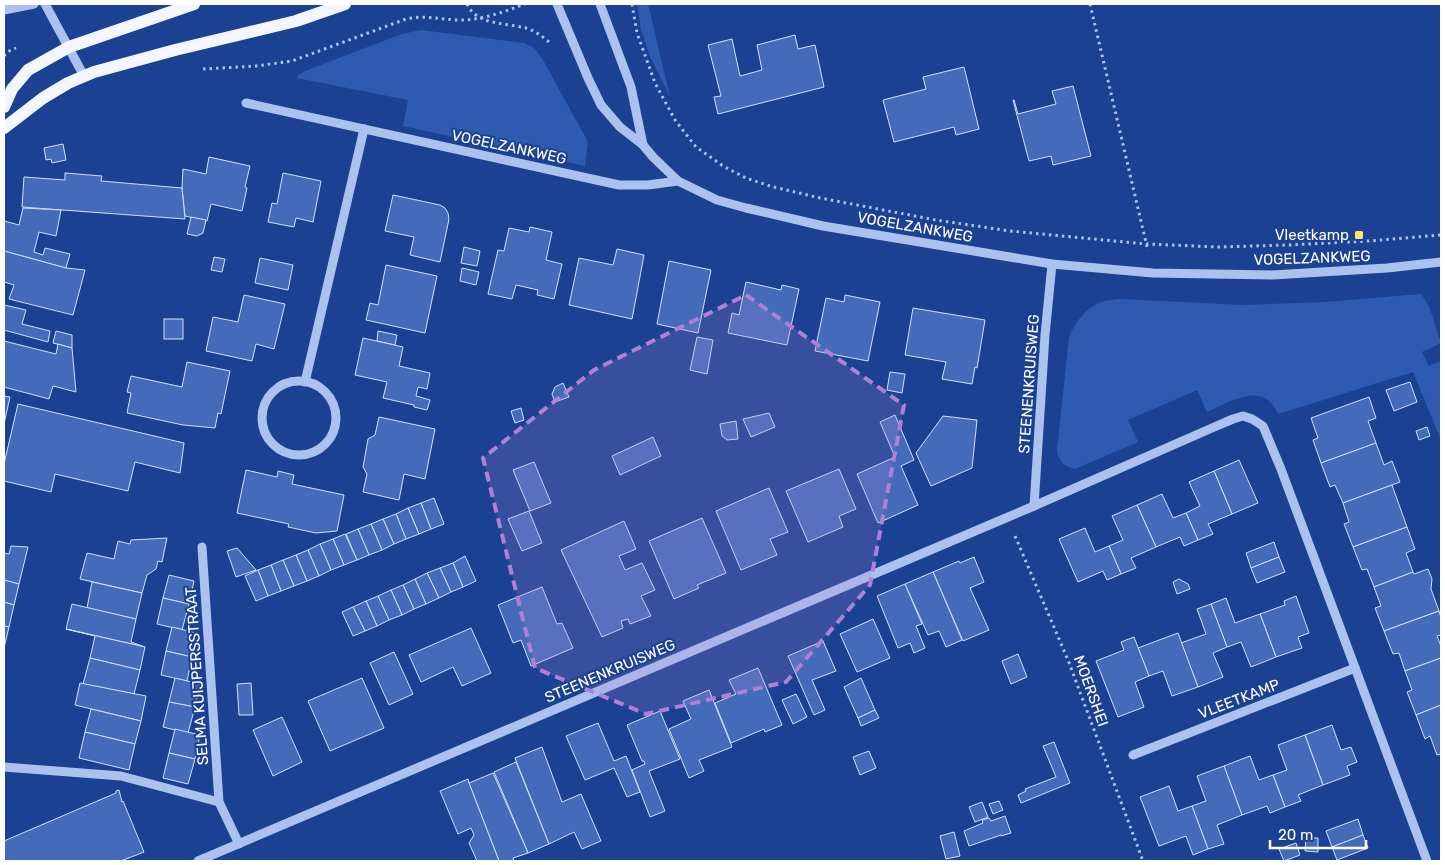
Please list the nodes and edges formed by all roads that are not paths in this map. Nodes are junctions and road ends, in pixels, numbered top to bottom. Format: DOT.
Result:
graph roads {
  1 [pos="34,4"];
  2 [pos="45,4"];
  3 [pos="194,4"];
  4 [pos="345,4"];
  5 [pos="557,4"];
  6 [pos="600,4"];
  7 [pos="4,10"];
  8 [pos="69,47"];
  9 [pos="84,76"];
  10 [pos="246,102"];
  11 [pos="4,107"];
  12 [pos="4,128"];
  13 [pos="364,129"];
  14 [pos="643,144"];
  15 [pos="678,181"];
  16 [pos="1441,262"];
  17 [pos="1052,264"];
  18 [pos="305,382"];
  19 [pos="1034,506"];
  20 [pos="202,547"];
  21 [pos="1355,668"];
  22 [pos="1132,755"];
  23 [pos="4,767"];
  24 [pos="219,802"];
  25 [pos="240,844"];
  26 [pos="198,861"];
  27 [pos="1427,861"];
  1 -- 7 [label="street"];
  2 -- 8 [label="street"];
  3 -- 8 [label="main road"];
  4 -- 9 [label="main road"];
  5 -- 14 [label="street, VOGELZANKWEG"];
  6 -- 14 [label="street, VOGELZANKWEG"];
  8 -- 9 [label="street"];
  8 -- 11 [label="main road"];
  9 -- 12 [label="main road"];
  10 -- 13 [label="street, VOGELZANKWEG"];
  13 -- 15 [label="street, VOGELZANKWEG"];
  13 -- 18 [label="street"];
  14 -- 15 [label="street, VOGELZANKWEG"];
  15 -- 17 [label="street, VOGELZANKWEG"];
  16 -- 17 [label="street, VOGELZANKWEG"];
  17 -- 19 [label="street, STEENENKRUISWEG"];
  18 -- 18 [label="street"];
  19 -- 21 [label="street, STEENENKRUISWEG"];
  19 -- 25 [label="street, STEENENKRUISWEG"];
  20 -- 24 [label="street, SELMA KUIJPERSSTRAAT"];
  21 -- 22 [label="street, VLEETKAMP"];
  21 -- 27 [label="street"];
  23 -- 24 [label="street"];
  24 -- 25 [label="street, SELMA KUIJPERSSTRAAT"];
  25 -- 26 [label="street, STEENENKRUISWEG"];
}
